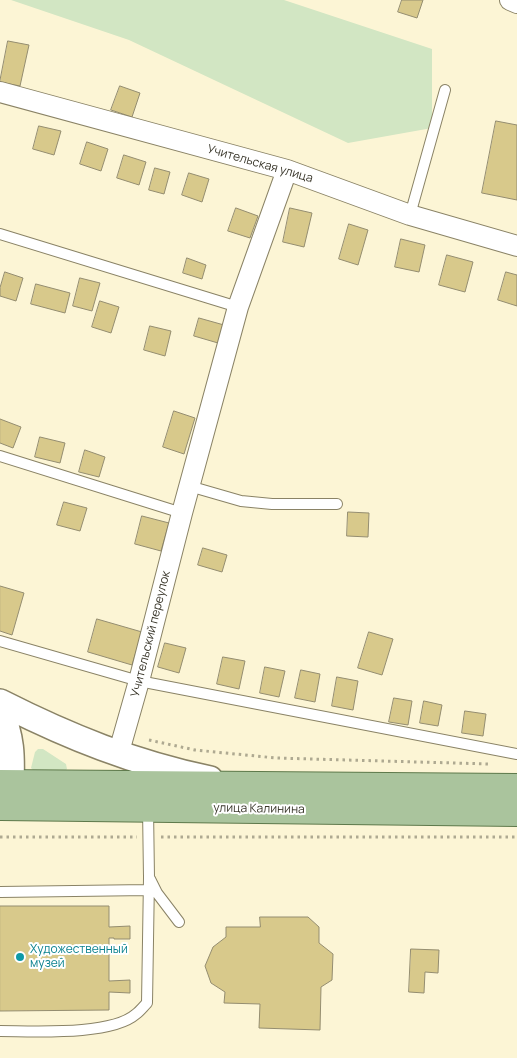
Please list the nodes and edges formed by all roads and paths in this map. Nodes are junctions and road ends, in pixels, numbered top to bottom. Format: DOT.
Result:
graph roads {
  1 [pos="510,0"];
  2 [pos="517,4"];
  3 [pos="445,90"];
  4 [pos="0,92"];
  5 [pos="288,170"];
  6 [pos="410,215"];
  7 [pos="0,234"];
  8 [pos="517,246"];
  9 [pos="238,307"];
  10 [pos="0,456"];
  11 [pos="189,486"];
  12 [pos="337,504"];
  13 [pos="182,513"];
  14 [pos="0,641"];
  15 [pos="139,681"];
  16 [pos="0,702"];
  17 [pos="0,710"];
  18 [pos="47,726"];
  19 [pos="142,738"];
  20 [pos="12,750"];
  21 [pos="517,754"];
  22 [pos="118,755"];
  23 [pos="493,764"];
  24 [pos="237,785"];
  25 [pos="517,788"];
  26 [pos="5,795"];
  27 [pos="148,807"];
  28 [pos="517,812"];
  29 [pos="0,837"];
  30 [pos="144,837"];
  31 [pos="152,837"];
  32 [pos="517,837"];
  33 [pos="149,878"];
  34 [pos="148,890"];
  35 [pos="0,892"];
  36 [pos="179,922"];
  37 [pos="0,1031"];
  1 -- 2 [label="street"];
  3 -- 6 [label="lane"];
  4 -- 5 [label="street, Учительская улица"];
  5 -- 6 [label="street, Учительская улица"];
  5 -- 9 [label="street, Учительский переулок"];
  6 -- 8 [label="street, Учительская улица"];
  7 -- 9 [label="lane"];
  9 -- 11 [label="street, Учительский переулок"];
  10 -- 13 [label="lane"];
  11 -- 12 [label="lane"];
  11 -- 13 [label="street, Учительский переулок"];
  13 -- 15 [label="street, Учительский переулок"];
  14 -- 15 [label="lane"];
  15 -- 21 [label="lane"];
  15 -- 22 [label="street, Учительский переулок"];
  16 -- 18 [label="street"];
  17 -- 20 [label="street"];
  18 -- 20 [label="street"];
  18 -- 22 [label="street"];
  19 -- 23 [label="path"];
  20 -- 26 [label="street"];
  22 -- 24 [label="street"];
  24 -- 25 [label="main road, улица Калинина"];
  24 -- 26 [label="main road, улица Калинина"];
  26 -- 27 [label="main road, улица Калинина"];
  27 -- 28 [label="main road, улица Калинина"];
  27 -- 33 [label="lane"];
  29 -- 30 [label="path"];
  31 -- 32 [label="path"];
  33 -- 34 [label="lane"];
  33 -- 36 [label="lane"];
  34 -- 35 [label="lane"];
  34 -- 37 [label="lane"];
}
